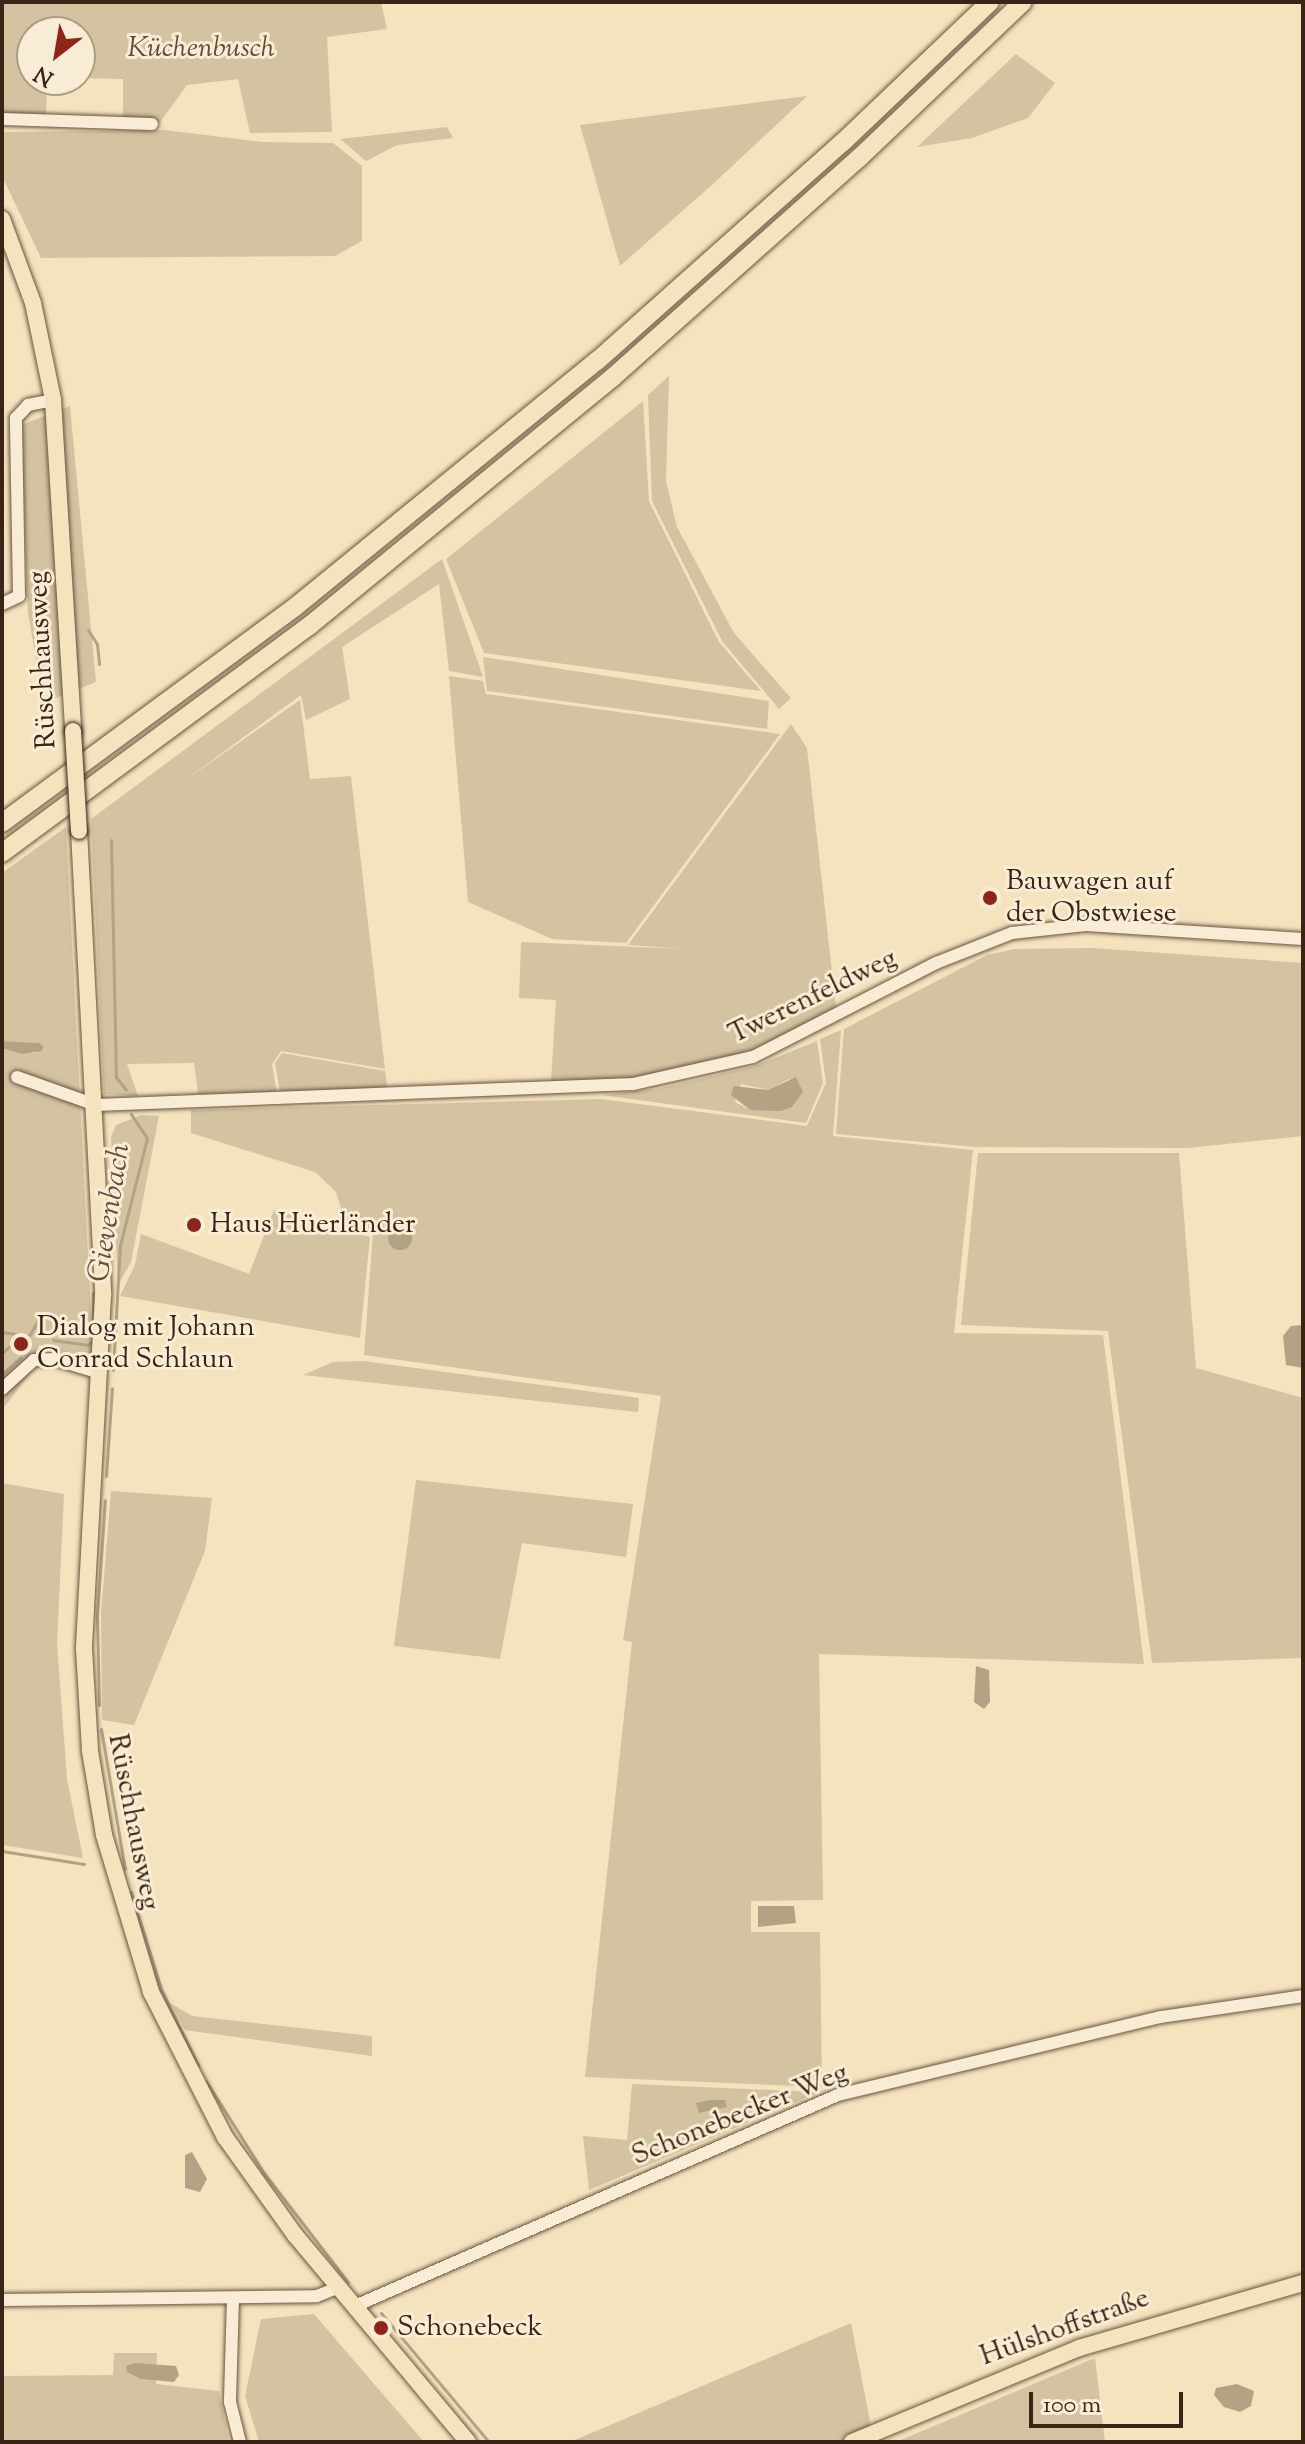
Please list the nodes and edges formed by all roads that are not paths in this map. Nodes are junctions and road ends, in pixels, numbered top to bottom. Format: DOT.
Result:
graph roads {
  1 [pos="990,2"];
  2 [pos="1023,2"];
  3 [pos="2,119"];
  4 [pos="152,124"];
  5 [pos="2,219"];
  6 [pos="53,400"];
  7 [pos="2,604"];
  8 [pos="2,823"];
  9 [pos="2,853"];
  10 [pos="1303,939"];
  11 [pos="17,1077"];
  12 [pos="96,1105"];
  13 [pos="100,1373"];
  14 [pos="2,1389"];
  15 [pos="1303,1996"];
  16 [pos="1303,2283"];
  17 [pos="339,2287"];
  18 [pos="233,2298"];
  19 [pos="2,2300"];
  20 [pos="355,2306"];
  21 [pos="240,2442"];
  22 [pos="468,2442"];
  23 [pos="852,2442"];
  1 -- 8 [label="highway"];
  2 -- 9 [label="highway"];
  3 -- 4 [label="street"];
  5 -- 6 [label="main road, Rüschhausweg"];
  6 -- 7 [label="street"];
  6 -- 12 [label="main road, Rüschhausweg, bridge"];
  10 -- 12 [label="street, Twerenfeldweg"];
  11 -- 12 [label="street"];
  12 -- 13 [label="main road, Rüschhausweg"];
  13 -- 14 [label="street"];
  13 -- 17 [label="main road, Rüschhausweg"];
  15 -- 20 [label="street, Schonebecker Weg"];
  16 -- 23 [label="main road, Hülshoffstraße"];
  17 -- 18 [label="street"];
  17 -- 20 [label="main road, Rüschhausweg"];
  18 -- 19 [label="street"];
  18 -- 21 [label="street"];
  20 -- 22 [label="main road, Rüschhausweg"];
}
